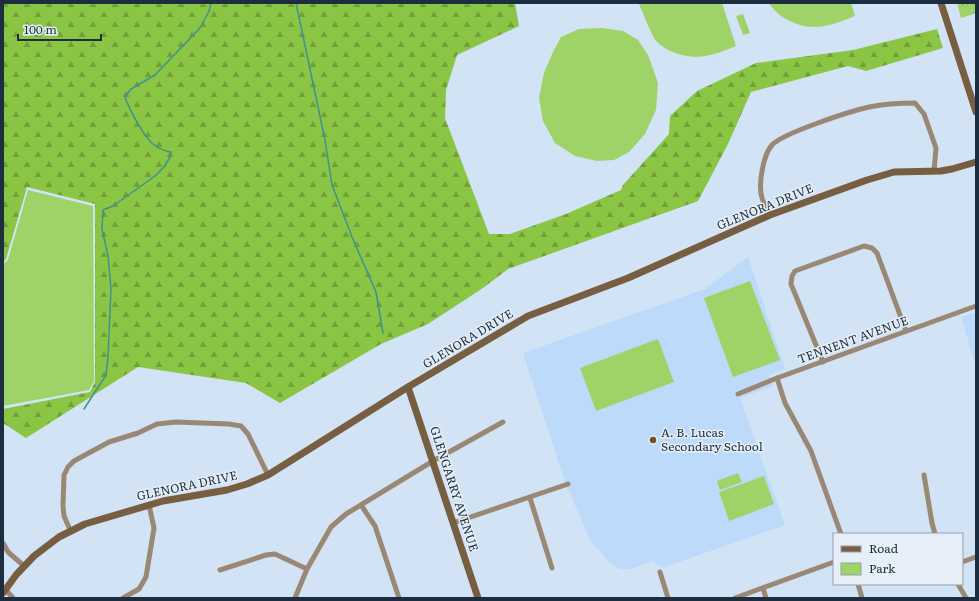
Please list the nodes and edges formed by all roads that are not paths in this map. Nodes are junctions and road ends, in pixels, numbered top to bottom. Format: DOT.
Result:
graph roads {
  1 [pos="941,3"];
  2 [pos="976,112"];
  3 [pos="976,162"];
  4 [pos="934,171"];
  5 [pos="770,215"];
  6 [pos="976,306"];
  7 [pos="906,331"];
  8 [pos="823,362"];
  9 [pos="777,378"];
  10 [pos="408,387"];
  11 [pos="738,394"];
  12 [pos="503,422"];
  13 [pos="433,461"];
  14 [pos="268,475"];
  15 [pos="924,475"];
  16 [pos="568,484"];
  17 [pos="530,498"];
  18 [pos="149,505"];
  19 [pos="361,505"];
  20 [pos="453,523"];
  21 [pos="71,532"];
  22 [pos="841,533"];
  23 [pos="935,533"];
  24 [pos="3,543"];
  25 [pos="976,557"];
  26 [pos="833,562"];
  27 [pos="963,562"];
  28 [pos="24,566"];
  29 [pos="552,568"];
  30 [pos="307,569"];
  31 [pos="220,570"];
  32 [pos="660,572"];
  33 [pos="858,585"];
  34 [pos="959,585"];
  35 [pos="762,588"];
  36 [pos="4,591"];
  37 [pos="13,598"];
  38 [pos="123,598"];
  39 [pos="295,598"];
  40 [pos="399,598"];
  41 [pos="478,598"];
  42 [pos="668,598"];
  43 [pos="735,598"];
  44 [pos="766,598"];
  45 [pos="862,598"];
  46 [pos="966,598"];
  1 -- 2 [label="street"];
  3 -- 4 [label="street, GLENORA DRIVE"];
  4 -- 5 [label="street, GLENORA DRIVE"];
  4 -- 5 [label="street"];
  5 -- 10 [label="street, GLENORA DRIVE"];
  6 -- 7 [label="street, TENNENT AVENUE"];
  7 -- 8 [label="street, TENNENT AVENUE"];
  7 -- 8 [label="street"];
  8 -- 9 [label="street, TENNENT AVENUE"];
  9 -- 11 [label="street, TENNENT AVENUE"];
  9 -- 22 [label="street"];
  10 -- 13 [label="street, GLENGARRY AVENUE"];
  10 -- 14 [label="street, GLENORA DRIVE"];
  12 -- 13 [label="street"];
  13 -- 19 [label="street"];
  13 -- 20 [label="street, GLENGARRY AVENUE"];
  14 -- 18 [label="street, GLENORA DRIVE"];
  14 -- 21 [label="street"];
  15 -- 23 [label="street"];
  16 -- 17 [label="street"];
  17 -- 20 [label="street"];
  17 -- 29 [label="street"];
  18 -- 21 [label="street, GLENORA DRIVE"];
  18 -- 38 [label="street"];
  19 -- 30 [label="street"];
  19 -- 40 [label="street"];
  20 -- 41 [label="street, GLENGARRY AVENUE"];
  21 -- 28 [label="street, GLENORA DRIVE"];
  24 -- 28 [label="street"];
  25 -- 27 [label="street"];
  26 -- 35 [label="street"];
  28 -- 36 [label="street, GLENORA DRIVE"];
  30 -- 31 [label="street"];
  30 -- 39 [label="street"];
  32 -- 42 [label="street"];
  33 -- 45 [label="street"];
  34 -- 46 [label="street"];
  35 -- 43 [label="street"];
  35 -- 44 [label="street"];
  36 -- 37 [label="street"];
}
